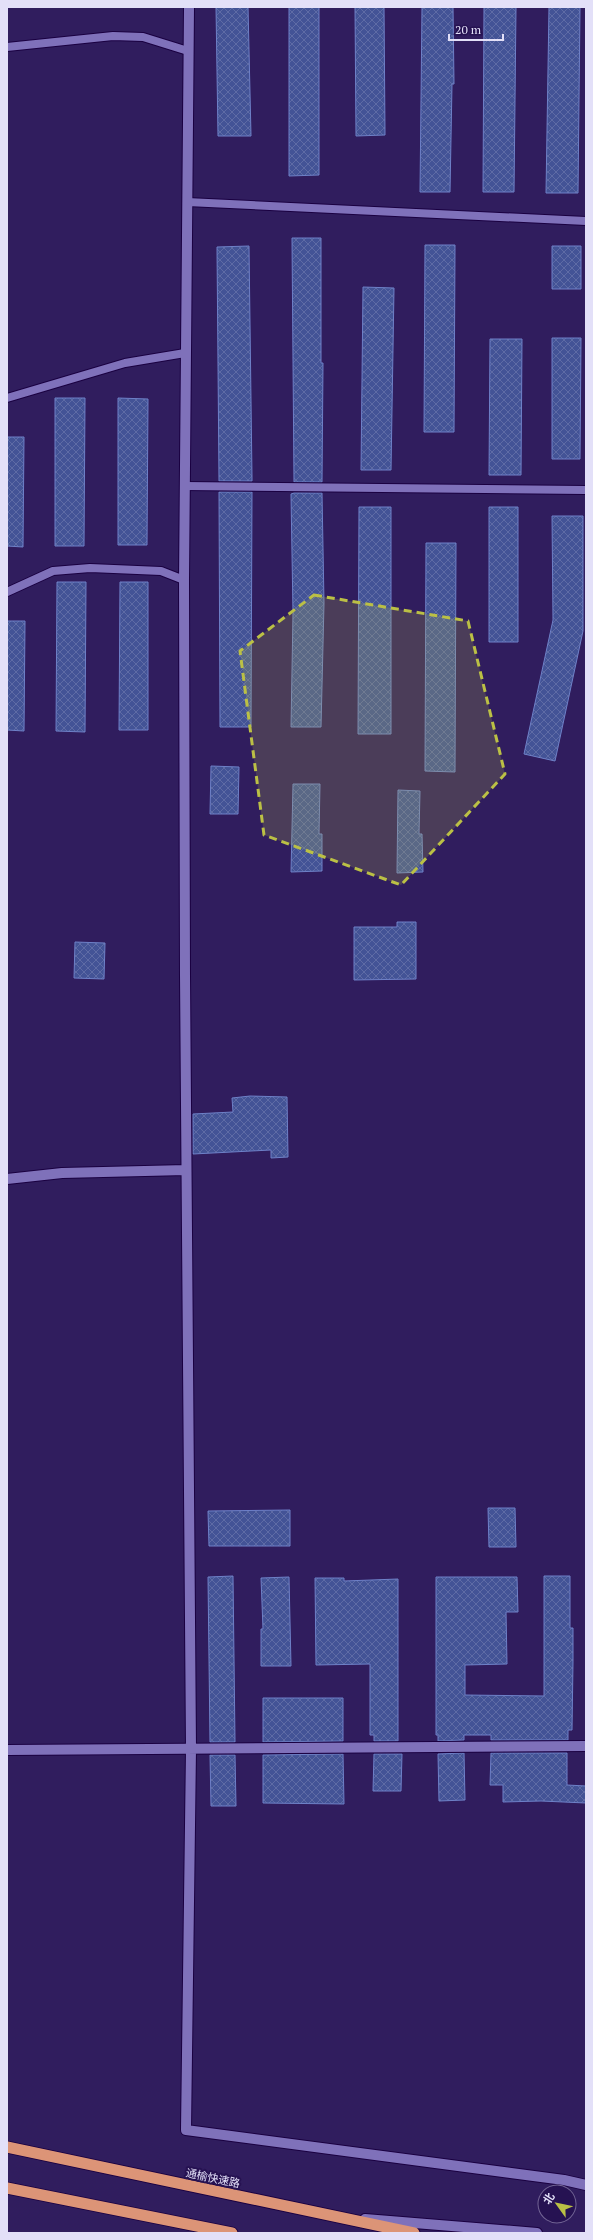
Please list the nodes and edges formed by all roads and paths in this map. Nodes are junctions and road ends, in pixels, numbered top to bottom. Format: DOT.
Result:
graph roads {
  1 [pos="189,7"];
  2 [pos="7,47"];
  3 [pos="188,51"];
  4 [pos="187,202"];
  5 [pos="586,221"];
  6 [pos="186,352"];
  7 [pos="7,398"];
  8 [pos="184,486"];
  9 [pos="586,490"];
  10 [pos="184,580"];
  11 [pos="7,592"];
  12 [pos="186,1170"];
  13 [pos="7,1179"];
  14 [pos="586,1746"];
  15 [pos="191,1749"];
  16 [pos="7,1750"];
  17 [pos="7,2147"];
  18 [pos="586,2185"];
  19 [pos="7,2188"];
  20 [pos="323,2215"];
  21 [pos="232,2233"];
  22 [pos="414,2233"];
  23 [pos="537,2233"];
  1 -- 3 [label="street"];
  2 -- 3 [label="lane"];
  3 -- 4 [label="street"];
  4 -- 5 [label="lane"];
  4 -- 6 [label="street"];
  6 -- 7 [label="lane"];
  6 -- 8 [label="street"];
  8 -- 9 [label="lane"];
  8 -- 10 [label="street"];
  10 -- 11 [label="lane"];
  10 -- 12 [label="street"];
  12 -- 13 [label="street"];
  12 -- 15 [label="street"];
  14 -- 15 [label="street"];
  15 -- 16 [label="street"];
  15 -- 18 [label="street"];
  17 -- 20 [label="highway, 通榆快速路"];
  19 -- 21 [label="highway"];
  20 -- 22 [label="highway, 通榆快速路"];
  20 -- 23 [label="street"];
}
